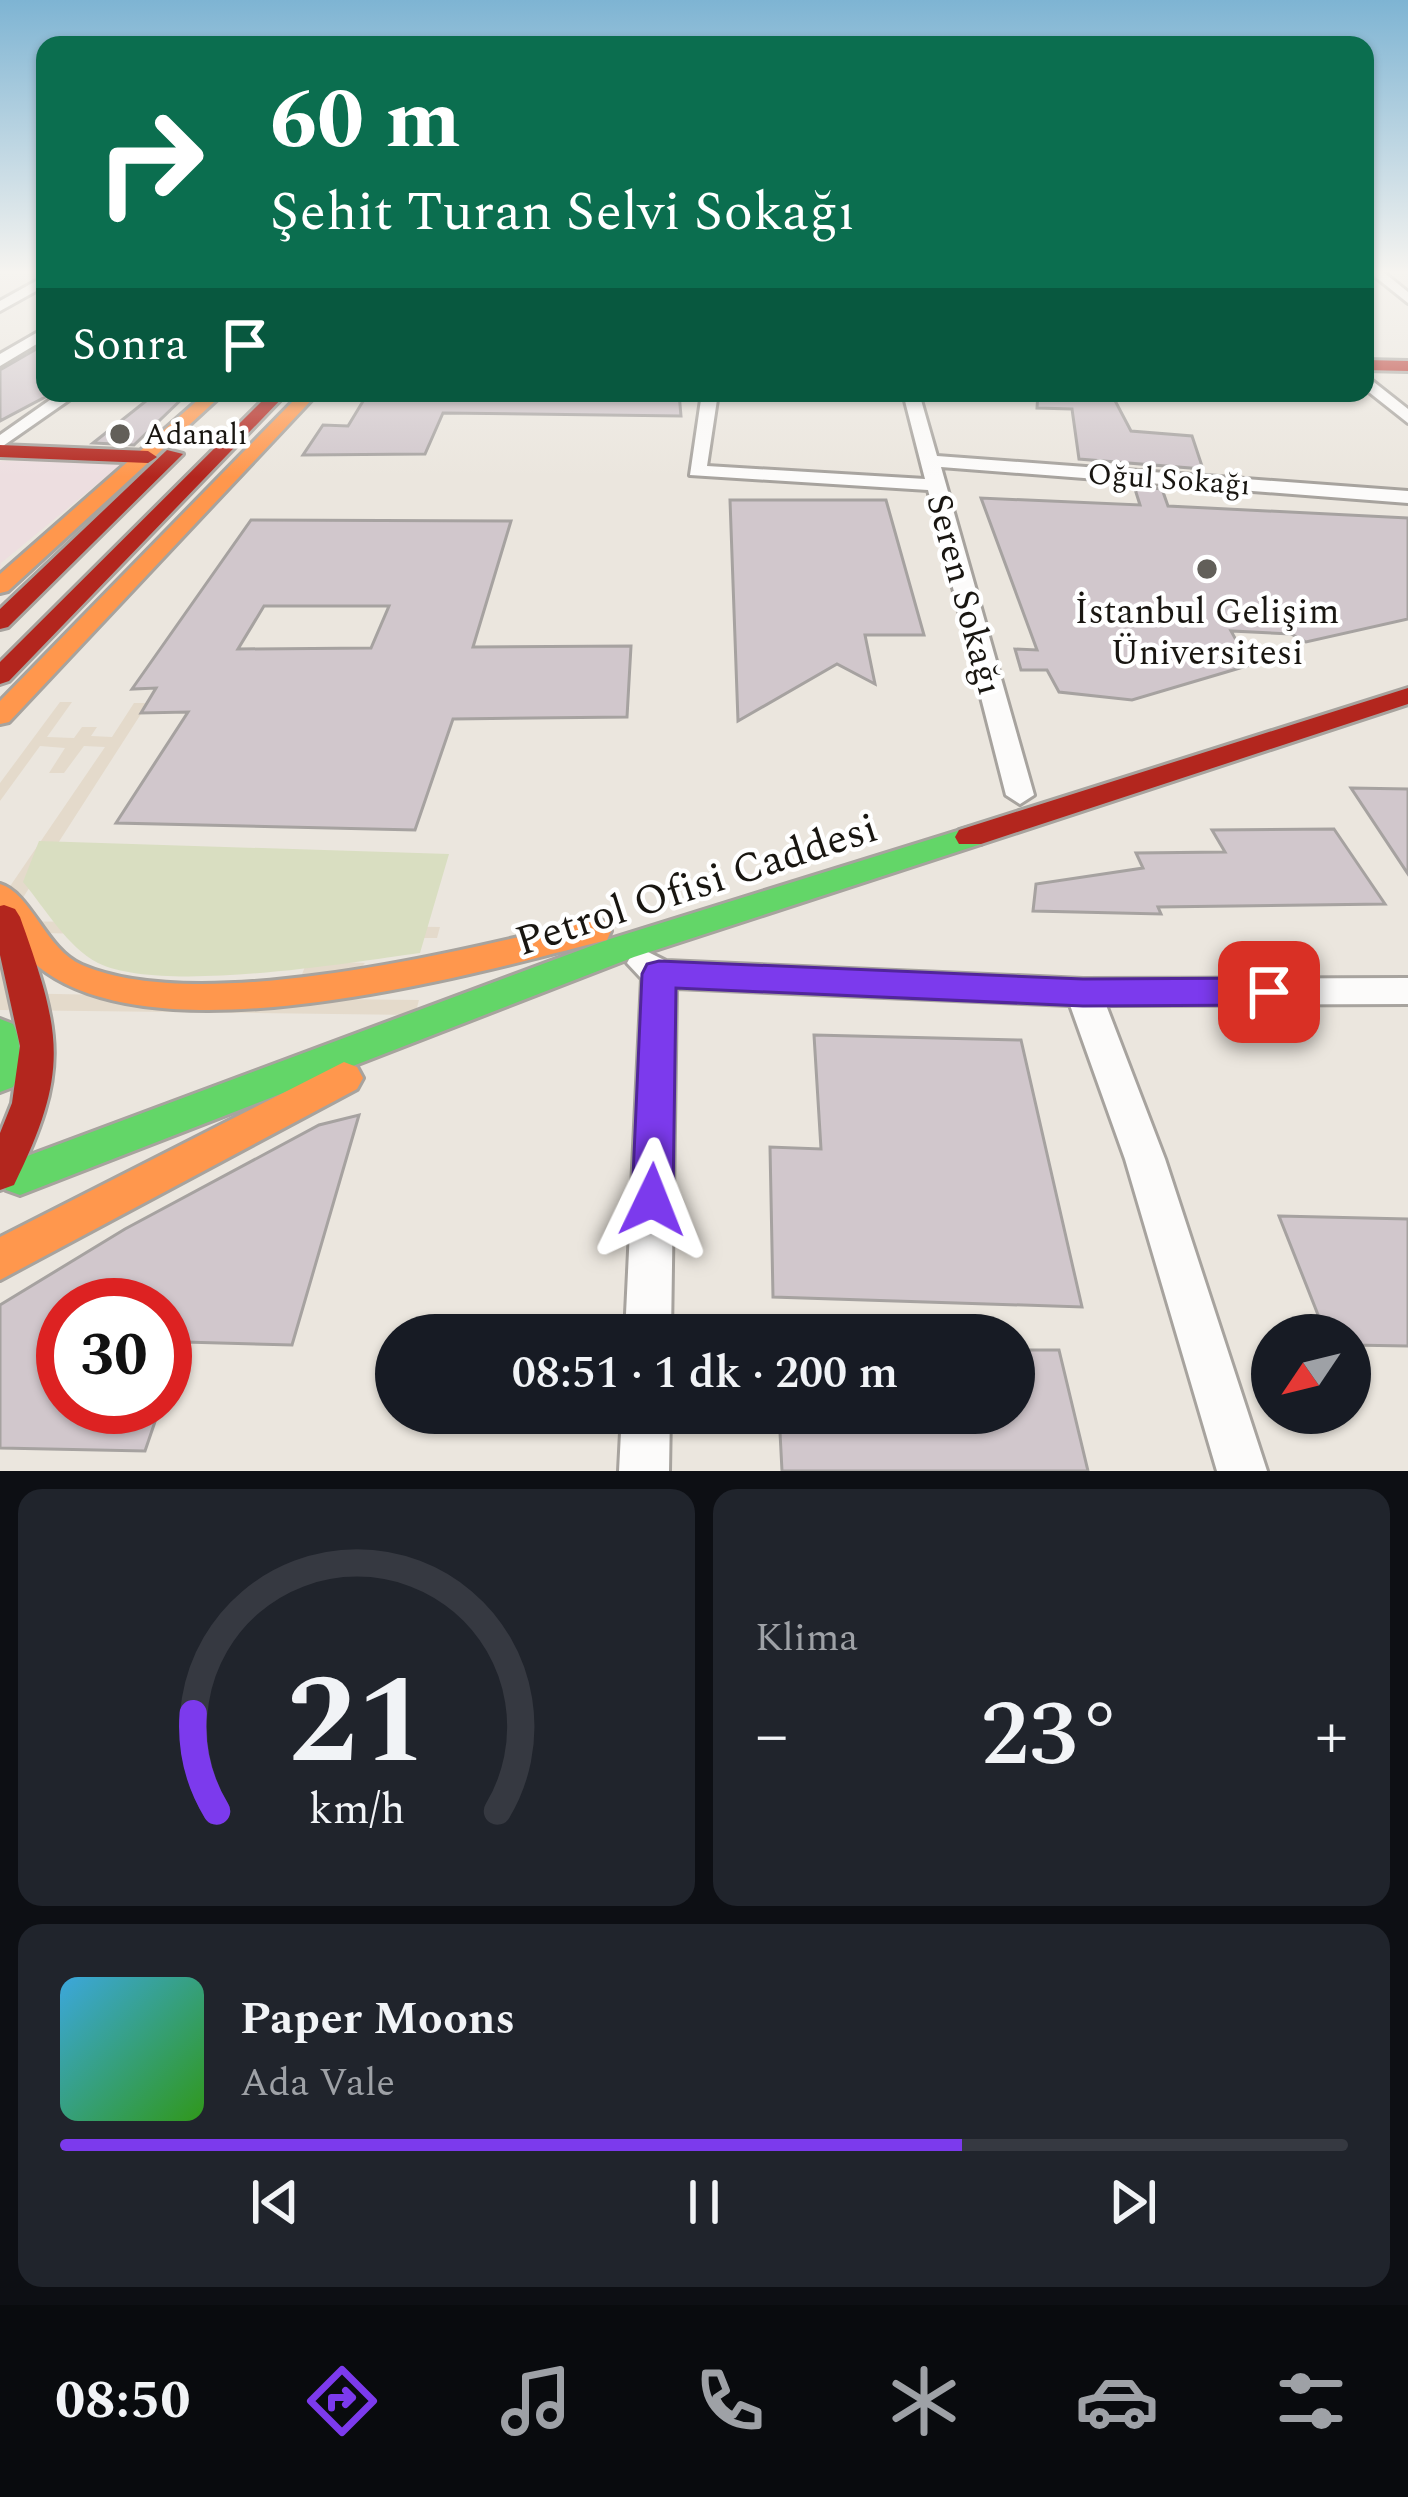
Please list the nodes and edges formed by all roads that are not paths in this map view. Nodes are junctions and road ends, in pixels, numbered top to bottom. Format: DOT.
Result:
graph roads {
  1 [pos="34,340"];
  2 [pos="0,362"];
  3 [pos="1374,365"];
  4 [pos="1408,366"];
  5 [pos="1374,388"];
  6 [pos="59,402"];
  7 [pos="206,402"];
  8 [pos="229,402"];
  9 [pos="270,402"];
  10 [pos="284,402"];
  11 [pos="301,402"];
  12 [pos="709,402"];
  13 [pos="913,402"];
  14 [pos="1408,418"];
  15 [pos="0,447"];
  16 [pos="148,457"];
  17 [pos="933,473"];
  18 [pos="1408,497"];
  19 [pos="84,513"];
  20 [pos="170,535"];
  21 [pos="0,586"];
  22 [pos="0,596"];
  23 [pos="0,622"];
  24 [pos="1408,672"];
  25 [pos="0,676"];
  26 [pos="1408,696"];
  27 [pos="2,716"];
  28 [pos="1020,794"];
  29 [pos="0,900"];
  30 [pos="608,940"];
  31 [pos="659,974"];
  32 [pos="526,982"];
  33 [pos="1408,991"];
  34 [pos="1083,992"];
  35 [pos="0,1034"];
  36 [pos="0,1076"];
  37 [pos="50,1140"];
  38 [pos="10,1174"];
  39 [pos="0,1259"];
  40 [pos="649,1314"];
  41 [pos="645,1434"];
  42 [pos="644,1471"];
  43 [pos="1242,1471"];
  1 -- 2 [label="street"];
  3 -- 4 [label="main road"];
  5 -- 14 [label="street"];
  6 -- 15 [label="street"];
  7 -- 16 [label="main road"];
  8 -- 23 [label="main road"];
  9 -- 25 [label="main road"];
  10 -- 20 [label="main road"];
  11 -- 20 [label="main road"];
  12 -- 17 [label="street, Oğul Sokağı"];
  13 -- 17 [label="street, Seren Sokağı"];
  15 -- 16 [label="main road"];
  16 -- 19 [label="main road"];
  17 -- 18 [label="street, Oğul Sokağı"];
  17 -- 28 [label="street, Seren Sokağı"];
  19 -- 21 [label="main road"];
  19 -- 22 [label="main road"];
  20 -- 27 [label="main road"];
  24 -- 28 [label="main road, Petrol Ofisi Caddesi"];
  26 -- 30 [label="main road, Petrol Ofisi Caddesi"];
  28 -- 30 [label="main road, Petrol Ofisi Caddesi"];
  29 -- 30 [label="main road"];
  29 -- 38 [label="main road"];
  30 -- 31 [label="street"];
  30 -- 32 [label="main road, Petrol Ofisi Caddesi"];
  30 -- 37 [label="main road, Petrol Ofisi Caddesi"];
  31 -- 34 [label="street"];
  31 -- 40 [label="street"];
  32 -- 38 [label="main road, Petrol Ofisi Caddesi"];
  32 -- 39 [label="main road"];
  33 -- 34 [label="street"];
  34 -- 43 [label="street"];
  35 -- 36 [label="main road"];
  41 -- 42 [label="street"];
}
